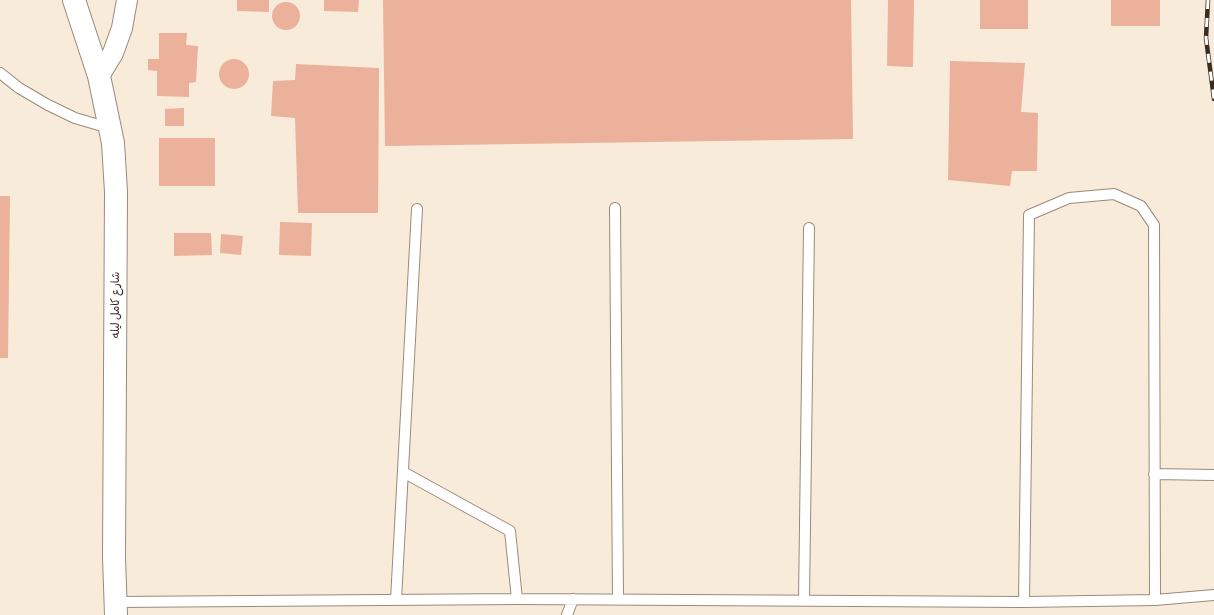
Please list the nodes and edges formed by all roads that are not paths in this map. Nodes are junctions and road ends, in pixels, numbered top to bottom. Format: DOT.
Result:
graph roads {
  1 [pos="74,0"];
  2 [pos="127,0"];
  3 [pos="0,73"];
  4 [pos="98,76"];
  5 [pos="109,128"];
  6 [pos="615,208"];
  7 [pos="417,209"];
  8 [pos="809,228"];
  9 [pos="403,472"];
  10 [pos="1154,474"];
  11 [pos="1214,475"];
  12 [pos="1214,595"];
  13 [pos="573,599"];
  14 [pos="804,599"];
  15 [pos="396,600"];
  16 [pos="517,600"];
  17 [pos="618,600"];
  18 [pos="1155,600"];
  19 [pos="1024,602"];
  20 [pos="115,608"];
  21 [pos="567,615"];
  1 -- 4 [label="street, شارع كامل ليله"];
  2 -- 4 [label="street"];
  3 -- 5 [label="lane"];
  4 -- 5 [label="street, شارع كامل ليله"];
  5 -- 20 [label="street, شارع كامل ليله"];
  6 -- 17 [label="lane"];
  7 -- 9 [label="lane"];
  8 -- 14 [label="lane"];
  9 -- 15 [label="lane"];
  9 -- 16 [label="lane"];
  10 -- 11 [label="lane"];
  10 -- 18 [label="lane"];
  10 -- 19 [label="lane"];
  12 -- 18 [label="lane"];
  13 -- 16 [label="lane"];
  13 -- 17 [label="lane"];
  13 -- 21 [label="lane"];
  14 -- 17 [label="lane"];
  14 -- 19 [label="lane"];
  15 -- 16 [label="lane"];
  15 -- 20 [label="lane"];
  18 -- 19 [label="lane"];
}
